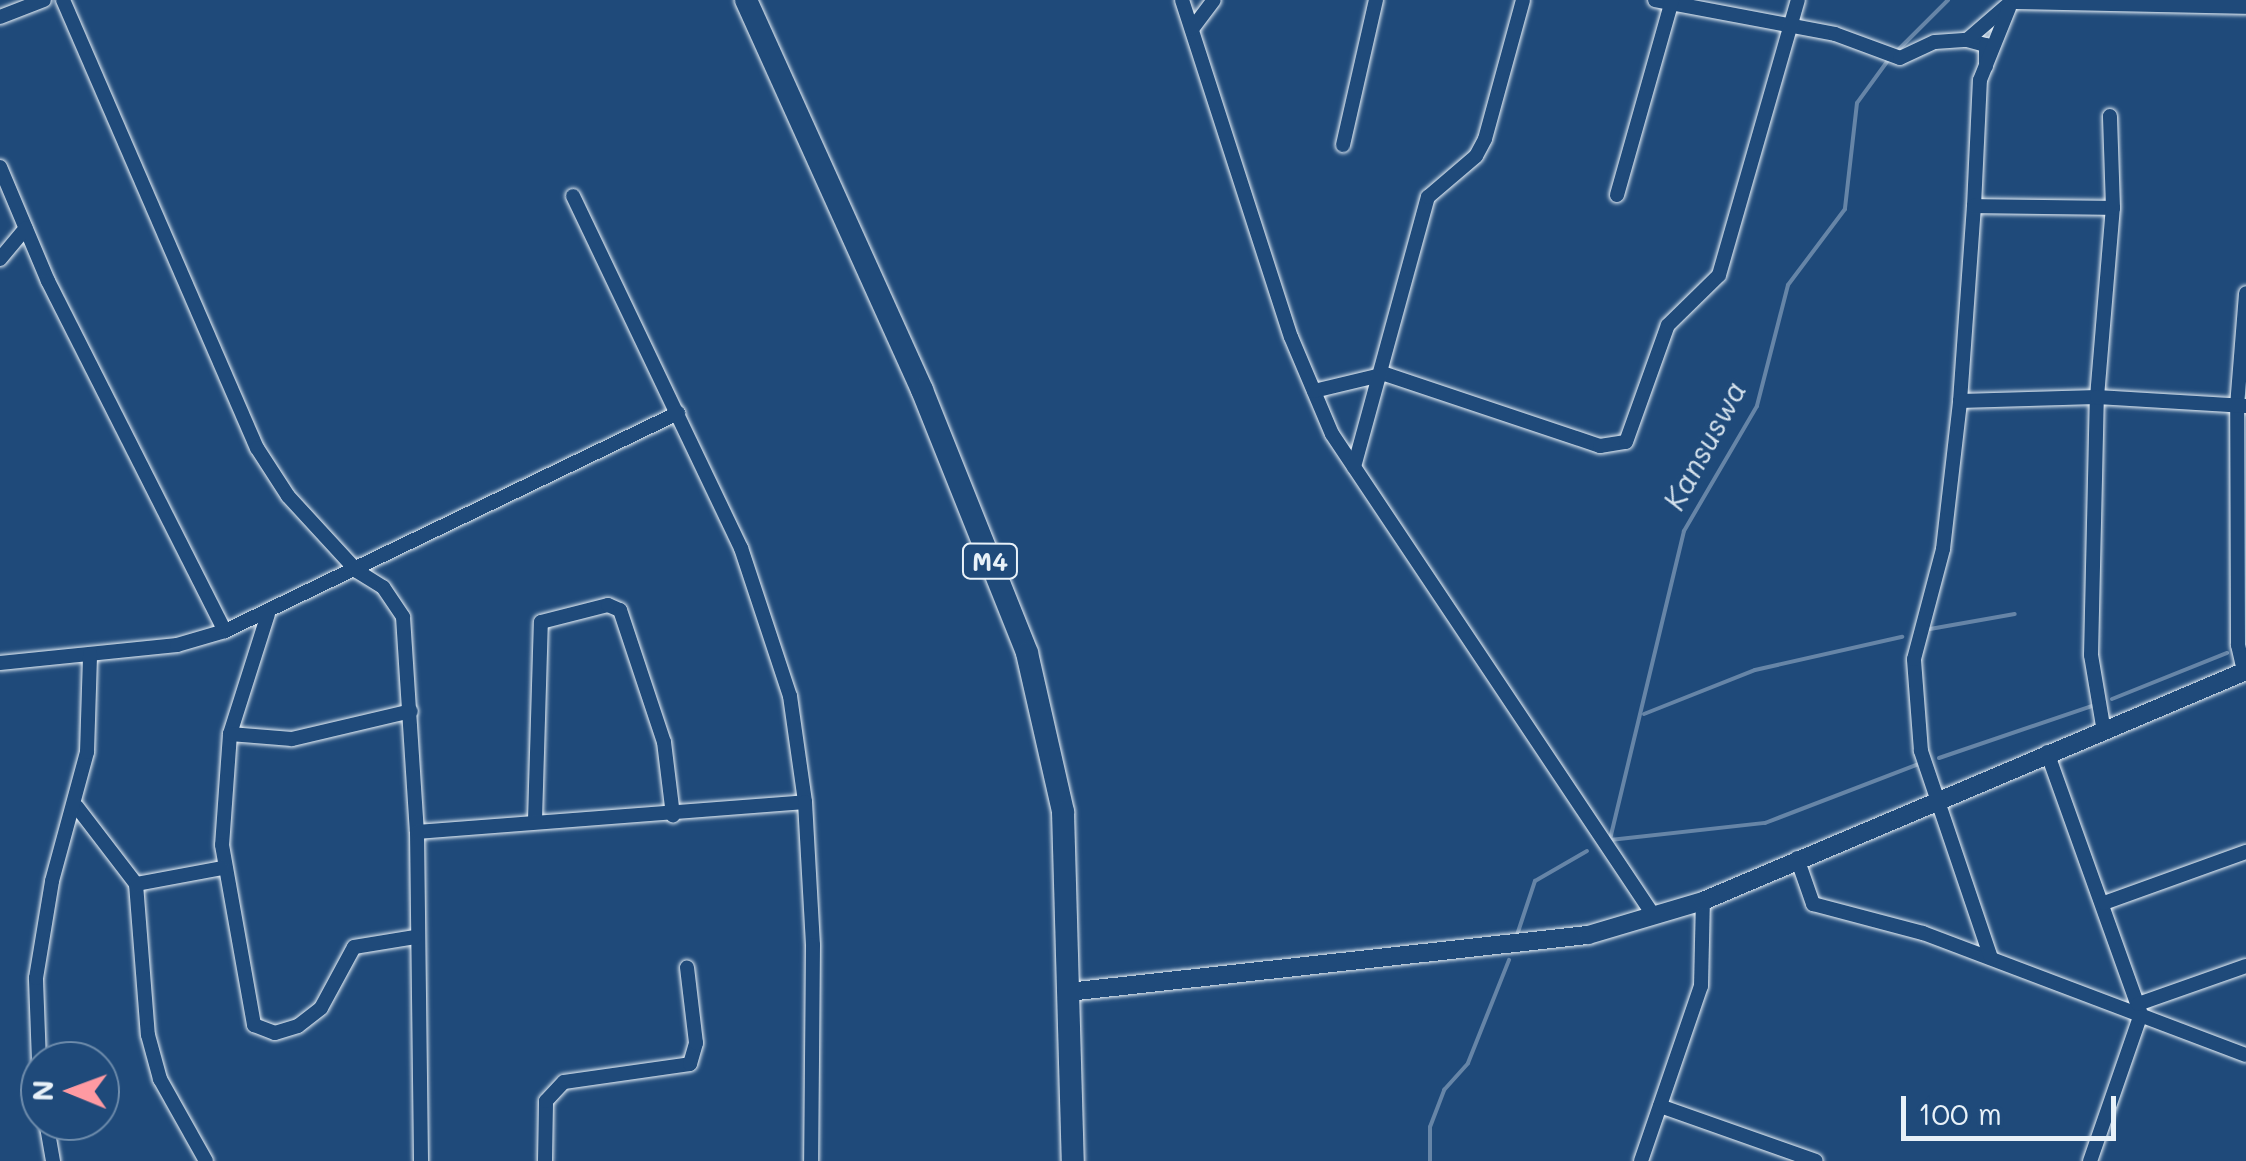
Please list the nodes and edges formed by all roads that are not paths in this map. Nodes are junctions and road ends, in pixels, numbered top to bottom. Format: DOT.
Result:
graph roads {
  1 [pos="44,0"];
  2 [pos="63,0"];
  3 [pos="746,0"];
  4 [pos="1182,0"];
  5 [pos="1214,0"];
  6 [pos="1376,0"];
  7 [pos="1523,0"];
  8 [pos="1798,0"];
  9 [pos="1666,1"];
  10 [pos="2011,1"];
  11 [pos="2246,7"];
  12 [pos="0,17"];
  13 [pos="1790,24"];
  14 [pos="1192,28"];
  15 [pos="1968,40"];
  16 [pos="1986,66"];
  17 [pos="2110,116"];
  18 [pos="1343,145"];
  19 [pos="0,167"];
  20 [pos="1618,195"];
  21 [pos="573,196"];
  22 [pos="1974,206"];
  23 [pos="2113,208"];
  24 [pos="26,228"];
  25 [pos="0,260"];
  26 [pos="2246,292"];
  27 [pos="1384,374"];
  28 [pos="1314,391"];
  29 [pos="2096,397"];
  30 [pos="1960,401"];
  31 [pos="2242,406"];
  32 [pos="678,413"];
  33 [pos="1354,467"];
  34 [pos="357,570"];
  35 [pos="268,614"];
  36 [pos="226,631"];
  37 [pos="90,654"];
  38 [pos="0,663"];
  39 [pos="2245,671"];
  40 [pos="411,710"];
  41 [pos="2104,726"];
  42 [pos="230,734"];
  43 [pos="2047,752"];
  44 [pos="1938,798"];
  45 [pos="805,802"];
  46 [pos="78,807"];
  47 [pos="674,815"];
  48 [pos="536,820"];
  49 [pos="416,832"];
  50 [pos="2246,852"];
  51 [pos="1797,858"];
  52 [pos="222,868"];
  53 [pos="136,884"];
  54 [pos="1703,901"];
  55 [pos="2104,903"];
  56 [pos="1654,916"];
  57 [pos="415,937"];
  58 [pos="1991,958"];
  59 [pos="2246,966"];
  60 [pos="688,968"];
  61 [pos="1068,992"];
  62 [pos="2140,1009"];
  63 [pos="38,1041"];
  64 [pos="2246,1055"];
  65 [pos="1660,1106"];
  66 [pos="206,1161"];
  67 [pos="421,1161"];
  68 [pos="545,1161"];
  69 [pos="811,1161"];
  70 [pos="1073,1161"];
  71 [pos="1640,1161"];
  72 [pos="1816,1161"];
  73 [pos="2090,1161"];
  1 -- 12 [label="street"];
  2 -- 34 [label="street"];
  3 -- 61 [label="main road, M4"];
  4 -- 14 [label="street"];
  5 -- 14 [label="street"];
  6 -- 18 [label="street"];
  7 -- 27 [label="street"];
  8 -- 13 [label="street"];
  9 -- 13 [label="street"];
  9 -- 20 [label="street"];
  10 -- 11 [label="street"];
  10 -- 15 [label="street"];
  10 -- 16 [label="street"];
  13 -- 15 [label="street"];
  13 -- 27 [label="street"];
  14 -- 28 [label="street"];
  15 -- 16 [label="street"];
  16 -- 22 [label="street"];
  17 -- 23 [label="street"];
  19 -- 24 [label="street"];
  21 -- 32 [label="street"];
  22 -- 23 [label="street"];
  22 -- 30 [label="street"];
  23 -- 29 [label="street"];
  24 -- 25 [label="street"];
  24 -- 36 [label="street"];
  26 -- 31 [label="street"];
  27 -- 28 [label="street"];
  27 -- 33 [label="street"];
  28 -- 33 [label="street"];
  29 -- 30 [label="street"];
  29 -- 31 [label="street"];
  29 -- 41 [label="street"];
  30 -- 44 [label="street"];
  31 -- 39 [label="street"];
  32 -- 34 [label="street"];
  32 -- 45 [label="street"];
  33 -- 56 [label="street"];
  34 -- 35 [label="street"];
  34 -- 40 [label="street"];
  35 -- 36 [label="street"];
  35 -- 42 [label="street"];
  36 -- 37 [label="street"];
  37 -- 38 [label="street"];
  37 -- 46 [label="street"];
  39 -- 41 [label="street"];
  40 -- 42 [label="street"];
  40 -- 49 [label="street"];
  41 -- 43 [label="street"];
  42 -- 52 [label="street"];
  43 -- 44 [label="street"];
  43 -- 55 [label="street"];
  44 -- 51 [label="street"];
  44 -- 58 [label="street"];
  45 -- 47 [label="street"];
  45 -- 69 [label="street"];
  46 -- 53 [label="street"];
  46 -- 63 [label="street"];
  47 -- 48 [label="street"];
  47 -- 48 [label="street"];
  48 -- 49 [label="street"];
  49 -- 57 [label="street"];
  50 -- 55 [label="street"];
  51 -- 54 [label="street"];
  51 -- 58 [label="street"];
  52 -- 53 [label="street"];
  52 -- 57 [label="street"];
  53 -- 66 [label="street"];
  54 -- 56 [label="street"];
  54 -- 65 [label="street"];
  55 -- 62 [label="street"];
  56 -- 61 [label="street"];
  57 -- 67 [label="street"];
  58 -- 62 [label="street"];
  59 -- 62 [label="street"];
  60 -- 68 [label="street"];
  61 -- 70 [label="main road, M4"];
  62 -- 64 [label="street"];
  62 -- 73 [label="street"];
  65 -- 71 [label="street"];
  65 -- 72 [label="street"];
}
